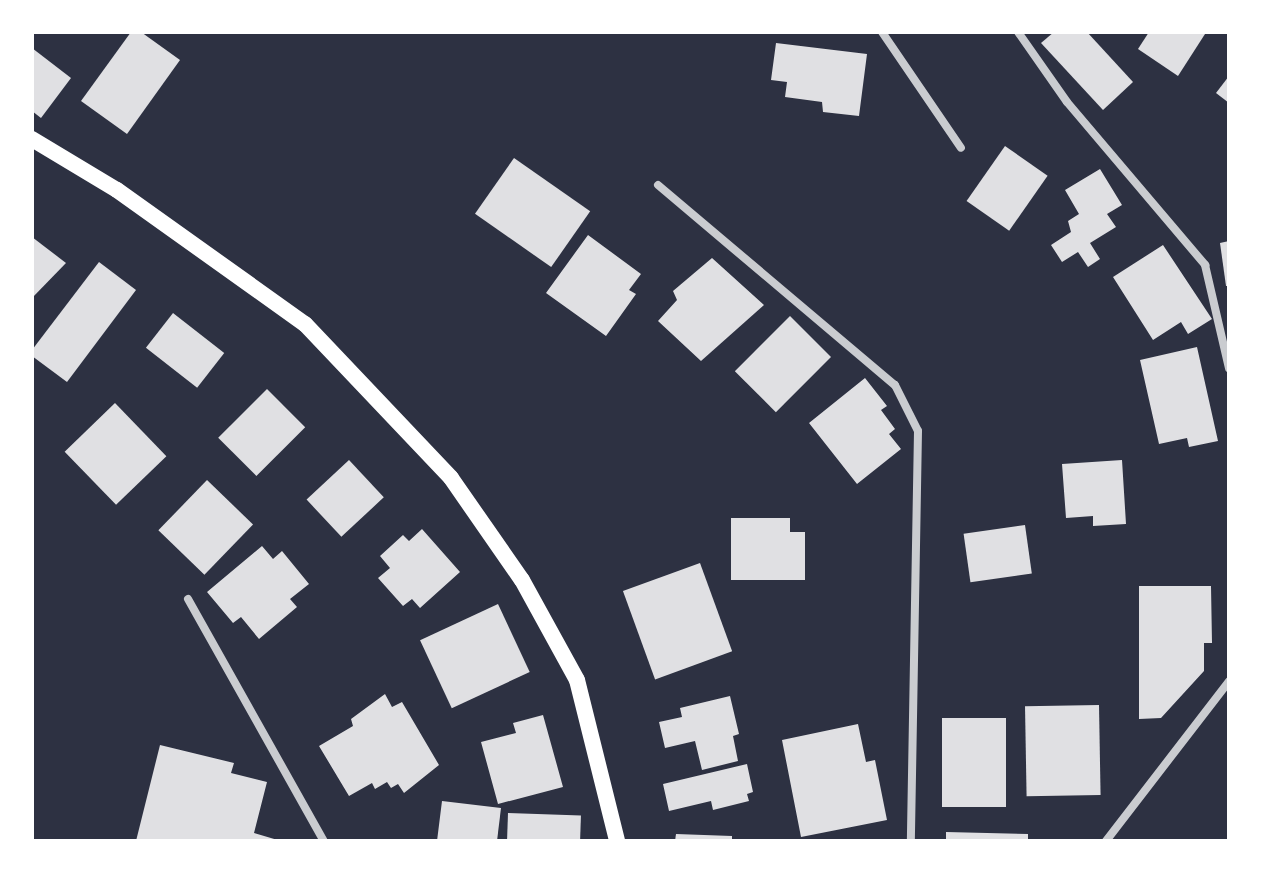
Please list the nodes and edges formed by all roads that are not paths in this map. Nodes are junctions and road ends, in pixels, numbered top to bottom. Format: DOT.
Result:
graph roads {
  1 [pos="882,32"];
  2 [pos="1018,32"];
  3 [pos="32,139"];
  4 [pos="961,148"];
  5 [pos="658,185"];
  6 [pos="1229,368"];
  7 [pos="188,599"];
  8 [pos="1229,681"];
  9 [pos="324,841"];
  10 [pos="617,841"];
  11 [pos="911,841"];
  12 [pos="1106,841"];
  1 -- 4 [label="street"];
  2 -- 6 [label="street"];
  3 -- 10 [label="main road"];
  5 -- 11 [label="street"];
  7 -- 9 [label="street"];
  8 -- 12 [label="street"];
}
